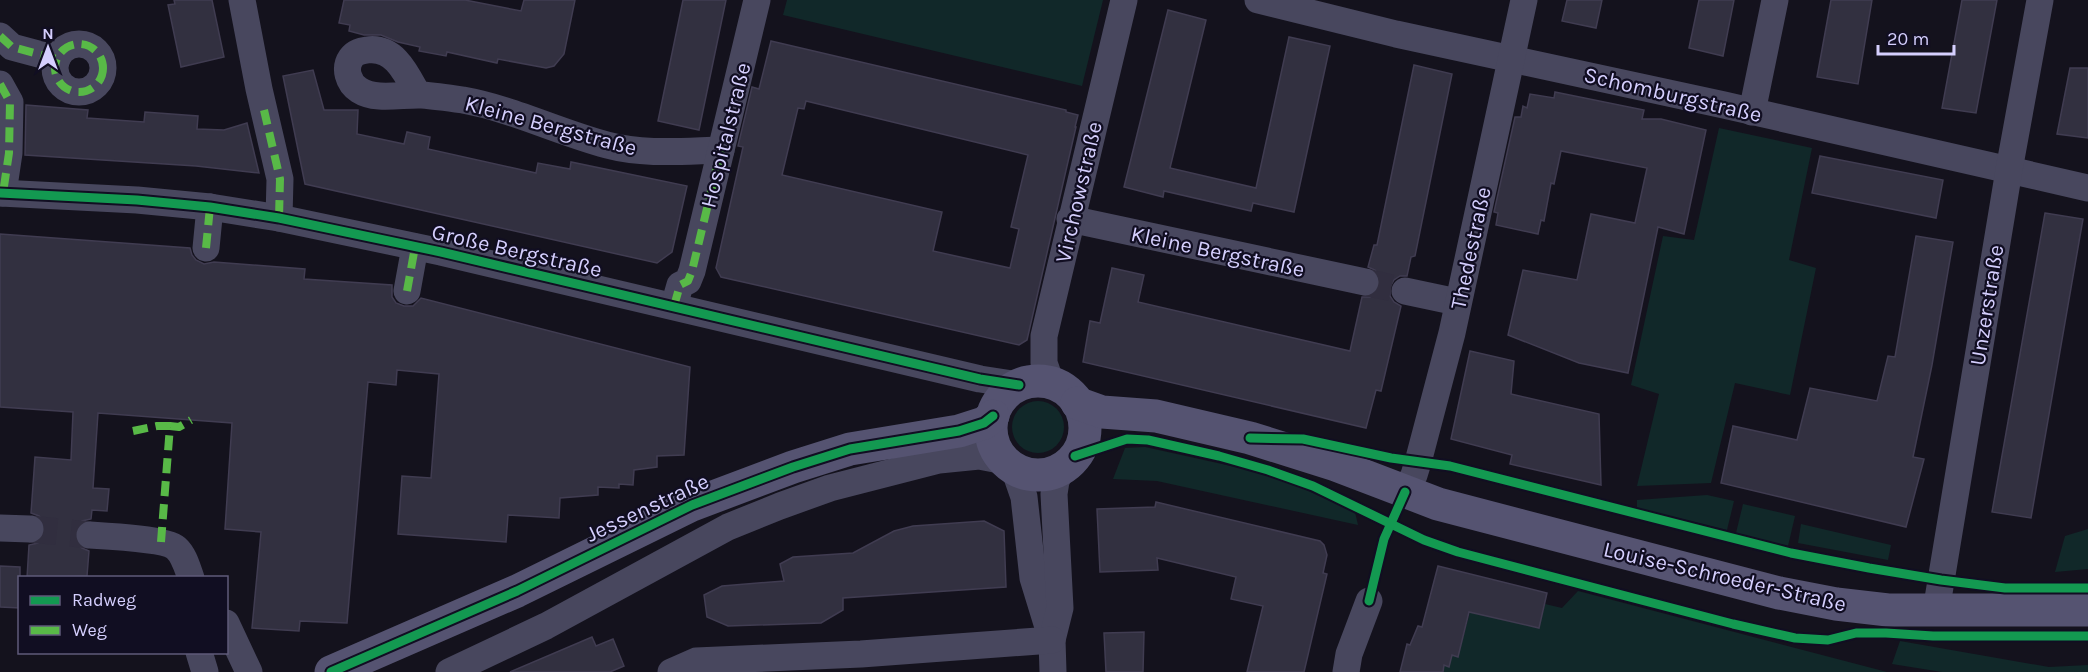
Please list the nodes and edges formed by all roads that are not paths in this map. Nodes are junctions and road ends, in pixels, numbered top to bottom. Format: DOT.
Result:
graph roads {
  1 [pos="242,0"];
  2 [pos="757,0"];
  3 [pos="1124,0"];
  4 [pos="1258,0"];
  5 [pos="1524,0"];
  6 [pos="1775,0"];
  7 [pos="2040,0"];
  8 [pos="0,36"];
  9 [pos="57,59"];
  10 [pos="1511,59"];
  11 [pos="0,84"];
  12 [pos="418,95"];
  13 [pos="1752,112"];
  14 [pos="721,150"];
  15 [pos="2009,170"];
  16 [pos="2088,188"];
  17 [pos="2,193"];
  18 [pos="210,207"];
  19 [pos="279,218"];
  20 [pos="1070,219"];
  21 [pos="415,247"];
  22 [pos="206,248"];
  23 [pos="1365,282"];
  24 [pos="407,291"];
  25 [pos="1405,291"];
  26 [pos="1457,302"];
  27 [pos="674,306"];
  28 [pos="1051,383"];
  29 [pos="1019,385"];
  30 [pos="1077,403"];
  31 [pos="993,416"];
  32 [pos="1009,464"];
  33 [pos="1062,468"];
  34 [pos="1405,492"];
  35 [pos="0,528"];
  36 [pos="30,530"];
  37 [pos="90,535"];
  38 [pos="190,576"];
  39 [pos="1369,601"];
  40 [pos="2088,610"];
  41 [pos="1936,611"];
  42 [pos="228,627"];
  43 [pos="1052,640"];
  44 [pos="200,654"];
  45 [pos="671,671"];
  46 [pos="205,672"];
  47 [pos="249,672"];
  48 [pos="331,672"];
  49 [pos="449,672"];
  50 [pos="1053,672"];
  51 [pos="1346,672"];
  1 -- 19 [label="street"];
  2 -- 14 [label="street, Hospitalstraße"];
  3 -- 20 [label="street, Virchowstraße"];
  4 -- 10 [label="street, Schomburgstraße"];
  5 -- 10 [label="street, Thedestraße"];
  6 -- 13 [label="street"];
  7 -- 15 [label="street, Unzerstraße"];
  8 -- 9 [label="street"];
  10 -- 13 [label="street, Schomburgstraße"];
  10 -- 26 [label="street, Thedestraße"];
  11 -- 17 [label="street"];
  12 -- 14 [label="street, Kleine Bergstraße"];
  13 -- 15 [label="street, Schomburgstraße"];
  14 -- 27 [label="street, Hospitalstraße"];
  15 -- 16 [label="street, Schomburgstraße"];
  15 -- 41 [label="street, Unzerstraße"];
  17 -- 18 [label="street, Große Bergstraße"];
  18 -- 19 [label="street, Große Bergstraße"];
  18 -- 22 [label="street"];
  19 -- 21 [label="street, Große Bergstraße"];
  20 -- 23 [label="street, Kleine Bergstraße"];
  20 -- 28 [label="street, Virchowstraße"];
  21 -- 24 [label="street, Große Bergstraße"];
  21 -- 27 [label="street, Große Bergstraße"];
  25 -- 26 [label="street"];
  26 -- 34 [label="street, Thedestraße"];
  27 -- 29 [label="street, Große Bergstraße"];
  28 -- 29 [label="street"];
  28 -- 30 [label="street"];
  29 -- 31 [label="street"];
  30 -- 33 [label="street"];
  30 -- 34 [label="street"];
  31 -- 32 [label="street"];
  31 -- 48 [label="street, Jessenstraße"];
  32 -- 33 [label="street"];
  32 -- 43 [label="street"];
  32 -- 49 [label="street"];
  33 -- 43 [label="street"];
  34 -- 41 [label="street, Louise-Schroeder-Straße"];
  35 -- 36 [label="street"];
  37 -- 38 [label="street"];
  39 -- 51 [label="street"];
  40 -- 41 [label="street, Louise-Schroeder-Straße"];
  42 -- 47 [label="street"];
  43 -- 45 [label="street"];
  43 -- 50 [label="street"];
  44 -- 46 [label="street"];
}
